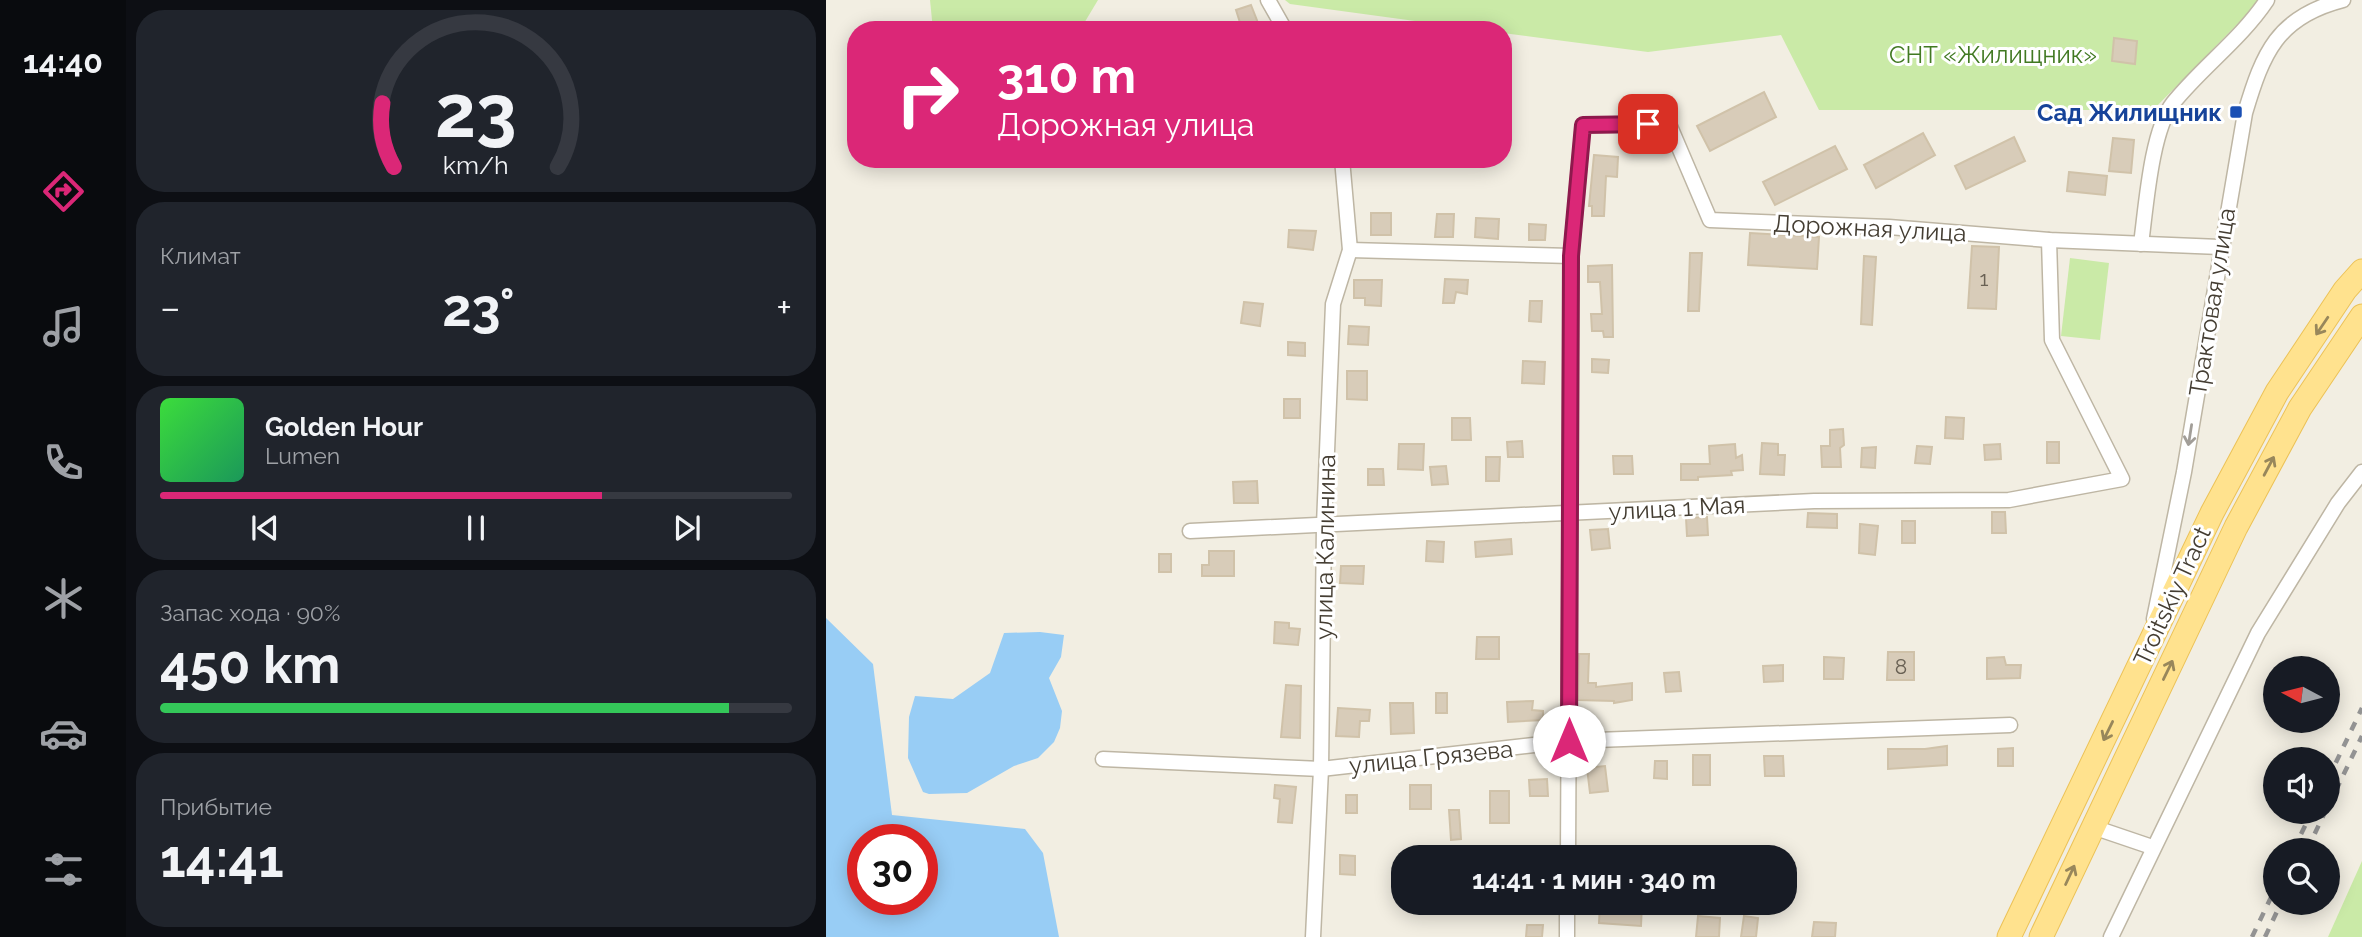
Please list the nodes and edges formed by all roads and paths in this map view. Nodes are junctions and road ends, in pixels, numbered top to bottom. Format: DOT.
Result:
graph roads {
  1 [pos="1268,0"];
  2 [pos="2267,0"];
  3 [pos="2343,0"];
  4 [pos="1280,21"];
  5 [pos="1343,168"];
  6 [pos="2049,240"];
  7 [pos="2141,244"];
  8 [pos="2220,247"];
  9 [pos="1350,250"];
  10 [pos="1571,256"];
  11 [pos="2362,271"];
  12 [pos="2362,316"];
  13 [pos="2362,472"];
  14 [pos="1568,513"];
  15 [pos="1324,525"];
  16 [pos="1190,531"];
  17 [pos="2148,648"];
  18 [pos="2010,725"];
  19 [pos="1569,741"];
  20 [pos="1103,759"];
  21 [pos="1321,769"];
  22 [pos="2093,827"];
  23 [pos="1568,845"];
  24 [pos="2152,847"];
  25 [pos="1567,915"];
  26 [pos="1313,937"];
  27 [pos="1567,937"];
  28 [pos="2009,937"];
  29 [pos="2041,937"];
  30 [pos="2111,937"];
  1 -- 4 [label="street"];
  2 -- 7 [label="street"];
  3 -- 8 [label="street, Трактовая улица"];
  5 -- 9 [label="street, улица Калинина"];
  6 -- 7 [label="street, Дорожная улица"];
  6 -- 10 [label="street, Дорожная улица"];
  6 -- 14 [label="street, улица 1 Мая"];
  7 -- 8 [label="street, Дорожная улица"];
  8 -- 17 [label="street, Трактовая улица, one-way"];
  9 -- 10 [label="street"];
  9 -- 15 [label="street, улица Калинина"];
  10 -- 14 [label="street"];
  11 -- 17 [label="main road, Troitskiy Tract, one-way"];
  22 -- 12 [label="main road, Troitskiy Tract, one-way"];
  13 -- 24 [label="street"];
  14 -- 15 [label="street, улица 1 Мая"];
  14 -- 19 [label="street"];
  15 -- 16 [label="street, улица 1 Мая"];
  15 -- 21 [label="street, улица Калинина"];
  17 -- 28 [label="main road, Troitskiy Tract, one-way"];
  18 -- 19 [label="street, улица Грязева"];
  19 -- 21 [label="street, улица Грязева"];
  19 -- 23 [label="street"];
  20 -- 21 [label="street, улица Грязева"];
  21 -- 26 [label="street, улица Калинина"];
  22 -- 24 [label="street"];
  29 -- 22 [label="main road, Troitskiy Tract, one-way"];
  24 -- 30 [label="street"];
  25 -- 27 [label="street"];
}
